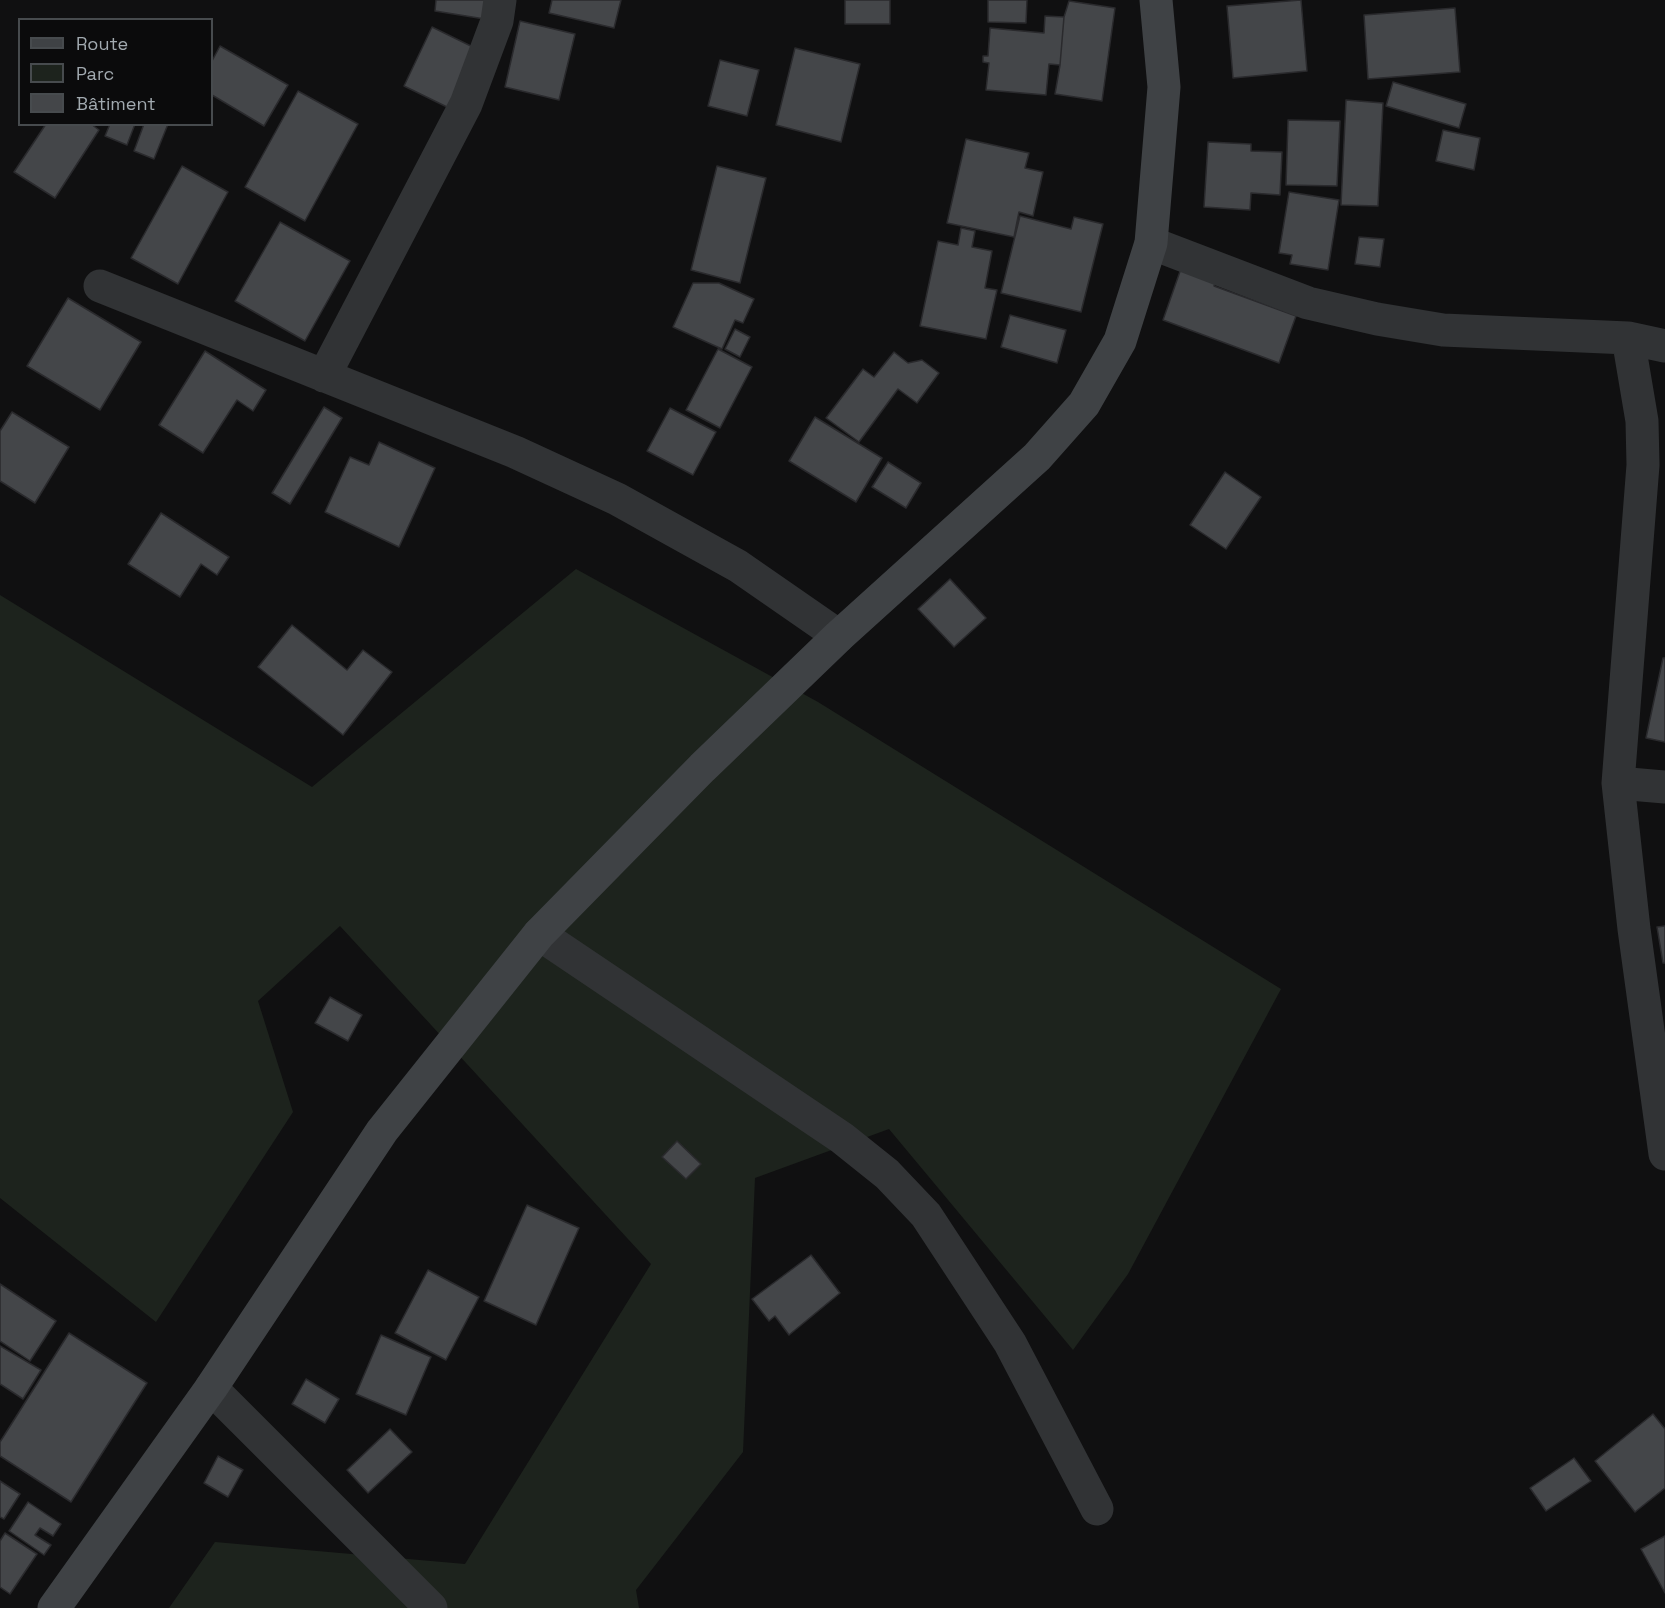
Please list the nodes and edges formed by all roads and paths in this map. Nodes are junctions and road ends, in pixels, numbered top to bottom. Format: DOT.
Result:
graph roads {
  1 [pos="500,0"];
  2 [pos="1162,1"];
  3 [pos="1151,243"];
  4 [pos="100,286"];
  5 [pos="1628,338"];
  6 [pos="1665,346"];
  7 [pos="324,376"];
  8 [pos="839,636"];
  9 [pos="1618,783"];
  10 [pos="1665,787"];
  11 [pos="539,934"];
  12 [pos="1665,1154"];
  13 [pos="211,1388"];
  14 [pos="1096,1509"];
  15 [pos="54,1608"];
  16 [pos="430,1608"];
  1 -- 7 [label="street"];
  2 -- 3 [label="street"];
  3 -- 5 [label="street"];
  3 -- 8 [label="street"];
  4 -- 7 [label="street"];
  5 -- 6 [label="street"];
  5 -- 9 [label="street"];
  7 -- 8 [label="street"];
  8 -- 11 [label="street"];
  9 -- 10 [label="street"];
  9 -- 12 [label="street"];
  11 -- 13 [label="street"];
  11 -- 14 [label="street"];
  13 -- 15 [label="street"];
  13 -- 16 [label="street"];
}
